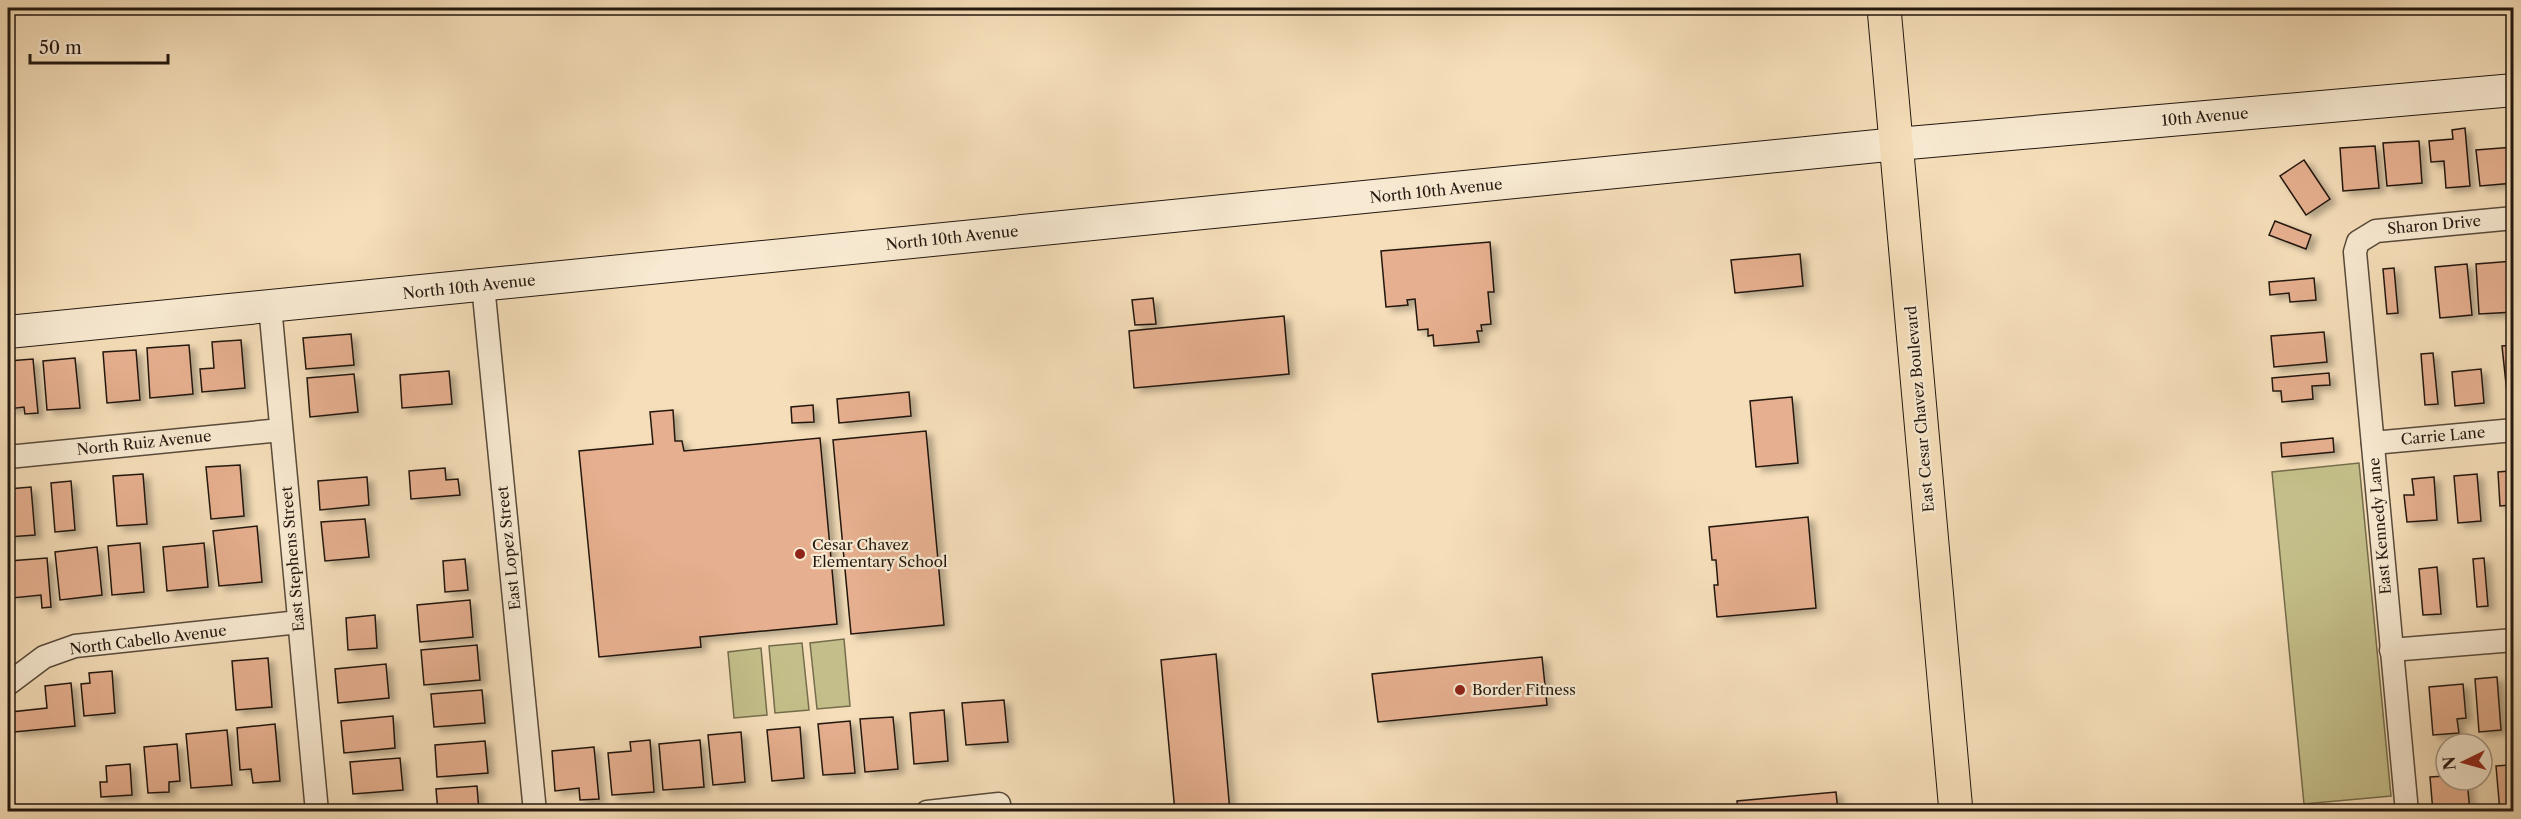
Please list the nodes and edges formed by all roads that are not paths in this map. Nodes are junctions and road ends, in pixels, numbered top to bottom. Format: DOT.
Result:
graph roads {
  1 [pos="1884,8"];
  2 [pos="2514,90"];
  3 [pos="1897,144"];
  4 [pos="2514,218"];
  5 [pos="2358,242"];
  6 [pos="483,285"];
  7 [pos="270,306"];
  8 [pos="8,332"];
  9 [pos="281,430"];
  10 [pos="2514,430"];
  11 [pos="2373,442"];
  12 [pos="8,457"];
  13 [pos="299,622"];
  14 [pos="2514,640"];
  15 [pos="2391,650"];
  16 [pos="8,684"];
  17 [pos="999,804"];
  18 [pos="317,812"];
  19 [pos="535,812"];
  20 [pos="927,812"];
  21 [pos="1956,812"];
  22 [pos="2407,812"];
  1 -- 3 [label="highway, East Cesar Chavez Boulevard"];
  2 -- 3 [label="main road, 10th Avenue"];
  3 -- 6 [label="main road, North 10th Avenue"];
  3 -- 21 [label="highway, East Cesar Chavez Boulevard"];
  4 -- 5 [label="street, Sharon Drive"];
  5 -- 11 [label="street, East Kennedy Lane"];
  6 -- 7 [label="main road, North 10th Avenue"];
  6 -- 19 [label="street, East Lopez Street"];
  7 -- 8 [label="main road, North 10th Avenue"];
  7 -- 9 [label="street, East Stephens Street"];
  9 -- 12 [label="street, North Ruiz Avenue"];
  9 -- 13 [label="street, East Stephens Street"];
  10 -- 11 [label="street, Carrie Lane"];
  11 -- 15 [label="street, East Kennedy Lane"];
  13 -- 16 [label="street, North Cabello Avenue"];
  13 -- 18 [label="street, East Stephens Street"];
  14 -- 15 [label="street"];
  15 -- 22 [label="street, East Kennedy Lane"];
  17 -- 20 [label="street"];
}
